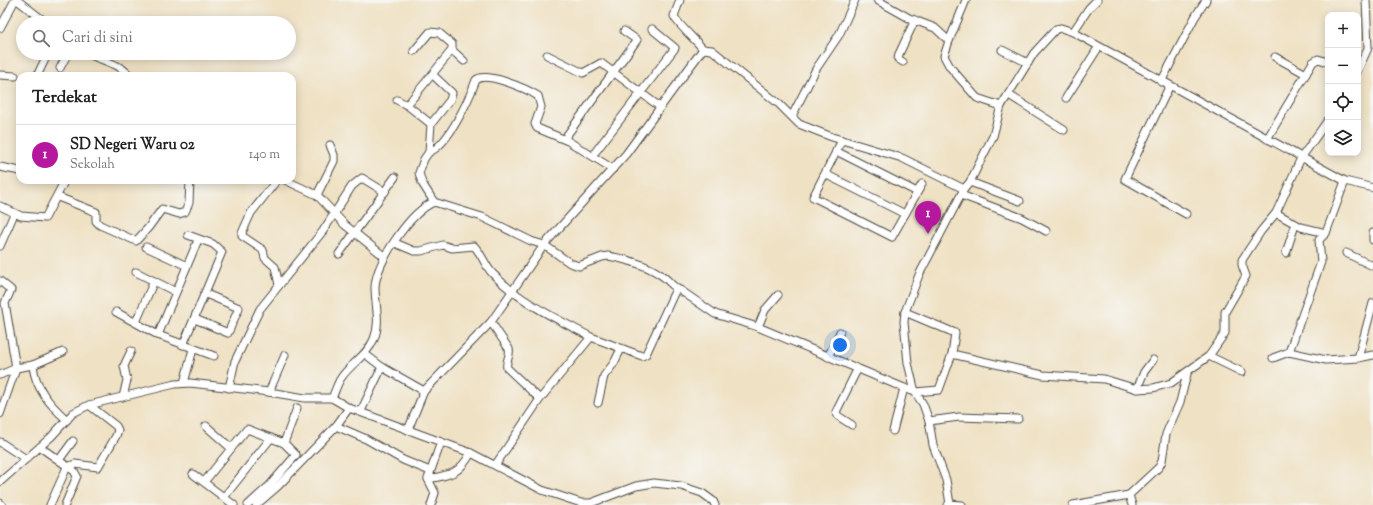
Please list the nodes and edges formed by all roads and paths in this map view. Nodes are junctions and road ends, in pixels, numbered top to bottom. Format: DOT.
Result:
graph roads {
  1 [pos="16,0"];
  2 [pos="680,0"];
  3 [pos="855,0"];
  4 [pos="877,0"];
  5 [pos="966,0"];
  6 [pos="1096,0"];
  7 [pos="1206,0"];
  8 [pos="1366,0"];
  9 [pos="38,16"];
  10 [pos="915,20"];
  11 [pos="0,28"];
  12 [pos="652,29"];
  13 [pos="624,31"];
  14 [pos="1073,32"];
  15 [pos="949,41"];
  16 [pos="1370,47"];
  17 [pos="1098,48"];
  18 [pos="703,49"];
  19 [pos="452,50"];
  20 [pos="1002,50"];
  21 [pos="414,51"];
  22 [pos="547,55"];
  23 [pos="1275,57"];
  24 [pos="44,60"];
  25 [pos="64,60"];
  26 [pos="101,60"];
  27 [pos="464,61"];
  28 [pos="1325,61"];
  29 [pos="904,62"];
  30 [pos="1028,63"];
  31 [pos="1361,64"];
  32 [pos="60,68"];
  33 [pos="38,72"];
  34 [pos="125,72"];
  35 [pos="613,73"];
  36 [pos="1306,74"];
  37 [pos="0,75"];
  38 [pos="433,75"];
  39 [pos="15,76"];
  40 [pos="1161,82"];
  41 [pos="1169,87"];
  42 [pos="640,93"];
  43 [pos="1009,95"];
  44 [pos="1066,98"];
  45 [pos="398,100"];
  46 [pos="407,106"];
  47 [pos="1001,106"];
  48 [pos="660,107"];
  49 [pos="792,116"];
  50 [pos="431,124"];
  51 [pos="1325,124"];
  52 [pos="1064,130"];
  53 [pos="567,135"];
  54 [pos="1267,139"];
  55 [pos="842,140"];
  56 [pos="330,145"];
  57 [pos="596,151"];
  58 [pos="836,151"];
  59 [pos="429,152"];
  60 [pos="1301,158"];
  61 [pos="0,167"];
  62 [pos="613,169"];
  63 [pos="16,170"];
  64 [pos="825,174"];
  65 [pos="395,177"];
  66 [pos="1345,181"];
  67 [pos="970,182"];
  68 [pos="62,184"];
  69 [pos="190,184"];
  70 [pos="274,184"];
  71 [pos="294,184"];
  72 [pos="922,184"];
  73 [pos="1373,188"];
  74 [pos="384,192"];
  75 [pos="917,192"];
  76 [pos="963,192"];
  77 [pos="317,195"];
  78 [pos="58,196"];
  79 [pos="1020,201"];
  80 [pos="434,202"];
  81 [pos="0,206"];
  82 [pos="1276,213"];
  83 [pos="14,214"];
  84 [pos="334,214"];
  85 [pos="905,214"];
  86 [pos="1186,214"];
  87 [pos="1295,225"];
  88 [pos="1046,231"];
  89 [pos="355,233"];
  90 [pos="1326,233"];
  91 [pos="1373,233"];
  92 [pos="188,235"];
  93 [pos="198,240"];
  94 [pos="1373,240"];
  95 [pos="395,243"];
  96 [pos="544,245"];
  97 [pos="0,246"];
  98 [pos="146,247"];
  99 [pos="1286,253"];
  100 [pos="1346,253"];
  101 [pos="339,254"];
  102 [pos="385,257"];
  103 [pos="187,266"];
  104 [pos="1373,266"];
  105 [pos="136,272"];
  106 [pos="0,281"];
  107 [pos="154,281"];
  108 [pos="279,284"];
  109 [pos="676,289"];
  110 [pos="512,290"];
  111 [pos="176,292"];
  112 [pos="206,294"];
  113 [pos="778,295"];
  114 [pos="1373,303"];
  115 [pos="116,312"];
  116 [pos="905,312"];
  117 [pos="195,318"];
  118 [pos="136,322"];
  119 [pos="491,322"];
  120 [pos="758,327"];
  121 [pos="840,332"];
  122 [pos="158,335"];
  123 [pos="591,337"];
  124 [pos="183,345"];
  125 [pos="193,349"];
  126 [pos="621,349"];
  127 [pos="131,351"];
  128 [pos="63,352"];
  129 [pos="1289,352"];
  130 [pos="365,354"];
  131 [pos="952,354"];
  132 [pos="285,355"];
  133 [pos="1373,355"];
  134 [pos="214,356"];
  135 [pos="1209,356"];
  136 [pos="828,357"];
  137 [pos="1273,358"];
  138 [pos="1358,358"];
  139 [pos="1153,360"];
  140 [pos="33,365"];
  141 [pos="382,366"];
  142 [pos="16,368"];
  143 [pos="857,370"];
  144 [pos="1242,372"];
  145 [pos="1187,374"];
  146 [pos="0,375"];
  147 [pos="184,383"];
  148 [pos="229,388"];
  149 [pos="904,388"];
  150 [pos="1137,388"];
  151 [pos="424,391"];
  152 [pos="269,392"];
  153 [pos="915,392"];
  154 [pos="123,397"];
  155 [pos="332,398"];
  156 [pos="540,399"];
  157 [pos="598,403"];
  158 [pos="89,405"];
  159 [pos="297,408"];
  160 [pos="349,408"];
  161 [pos="361,411"];
  162 [pos="0,414"];
  163 [pos="1018,419"];
  164 [pos="67,420"];
  165 [pos="929,421"];
  166 [pos="852,425"];
  167 [pos="206,426"];
  168 [pos="336,426"];
  169 [pos="408,430"];
  170 [pos="893,431"];
  171 [pos="271,438"];
  172 [pos="73,441"];
  173 [pos="0,442"];
  174 [pos="442,442"];
  175 [pos="284,443"];
  176 [pos="40,447"];
  177 [pos="231,448"];
  178 [pos="471,453"];
  179 [pos="26,459"];
  180 [pos="59,460"];
  181 [pos="496,464"];
  182 [pos="67,467"];
  183 [pos="430,471"];
  184 [pos="194,474"];
  185 [pos="428,479"];
  186 [pos="0,482"];
  187 [pos="204,482"];
  188 [pos="1130,495"];
  189 [pos="224,497"];
  190 [pos="949,504"];
  191 [pos="50,505"];
  192 [pos="65,505"];
  193 [pos="234,505"];
  194 [pos="248,505"];
  195 [pos="256,505"];
  196 [pos="431,505"];
  197 [pos="715,505"];
  198 [pos="962,505"];
  199 [pos="1072,505"];
  200 [pos="1132,505"];
  1 -- 9 [label="street"];
  1 -- 11 [label="street"];
  2 -- 18 [label="street"];
  3 -- 49 [label="street"];
  4 -- 10 [label="street"];
  5 -- 15 [label="street"];
  6 -- 14 [label="street"];
  7 -- 40 [label="street"];
  8 -- 16 [label="street"];
  10 -- 15 [label="street"];
  10 -- 29 [label="street"];
  12 -- 42 [label="street"];
  13 -- 35 [label="street"];
  14 -- 17 [label="street"];
  14 -- 30 [label="street"];
  15 -- 47 [label="street"];
  16 -- 31 [label="street"];
  17 -- 40 [label="street"];
  17 -- 44 [label="street"];
  18 -- 48 [label="street"];
  18 -- 49 [label="street"];
  19 -- 21 [label="street"];
  19 -- 27 [label="street"];
  19 -- 38 [label="street"];
  20 -- 30 [label="street"];
  22 -- 35 [label="street"];
  23 -- 36 [label="street"];
  24 -- 33 [label="street"];
  25 -- 32 [label="street"];
  26 -- 34 [label="street"];
  28 -- 36 [label="street"];
  30 -- 43 [label="street"];
  35 -- 42 [label="street"];
  35 -- 53 [label="street"];
  36 -- 54 [label="street"];
  37 -- 39 [label="street"];
  38 -- 46 [label="street"];
  38 -- 50 [label="street"];
  40 -- 41 [label="street"];
  41 -- 54 [label="street"];
  41 -- 86 [label="street"];
  42 -- 48 [label="street"];
  42 -- 57 [label="street"];
  43 -- 47 [label="street"];
  43 -- 52 [label="street"];
  45 -- 46 [label="street"];
  46 -- 50 [label="street"];
  47 -- 67 [label="street"];
  48 -- 62 [label="street"];
  49 -- 55 [label="street"];
  50 -- 59 [label="street"];
  51 -- 60 [label="street"];
  54 -- 60 [label="street"];
  55 -- 58 [label="street"];
  55 -- 76 [label="street"];
  56 -- 77 [label="street"];
  58 -- 64 [label="street"];
  58 -- 75 [label="street"];
  59 -- 62 [label="street"];
  59 -- 80 [label="street"];
  60 -- 66 [label="street"];
  60 -- 82 [label="street"];
  61 -- 63 [label="street"];
  62 -- 96 [label="street"];
  64 -- 85 [label="street"];
  64 -- 85 [label="street"];
  65 -- 74 [label="street"];
  66 -- 73 [label="street"];
  66 -- 90 [label="street"];
  67 -- 76 [label="street"];
  67 -- 79 [label="street"];
  68 -- 78 [label="street"];
  69 -- 78 [label="street"];
  70 -- 108 [label="street"];
  71 -- 77 [label="street"];
  72 -- 75 [label="street"];
  74 -- 84 [label="street"];
  74 -- 89 [label="street"];
  75 -- 85 [label="street"];
  76 -- 88 [label="street"];
  76 -- 116 [label="street"];
  77 -- 84 [label="street"];
  78 -- 83 [label="street"];
  80 -- 95 [label="street"];
  80 -- 96 [label="street"];
  81 -- 83 [label="street"];
  82 -- 87 [label="street"];
  82 -- 135 [label="street"];
  83 -- 97 [label="street"];
  84 -- 89 [label="street"];
  84 -- 108 [label="street"];
  87 -- 90 [label="street"];
  87 -- 99 [label="street"];
  89 -- 101 [label="street"];
  89 -- 102 [label="street"];
  90 -- 129 [label="street"];
  91 -- 94 [label="street"];
  92 -- 93 [label="street"];
  93 -- 103 [label="street"];
  93 -- 112 [label="street"];
  95 -- 102 [label="street"];
  95 -- 110 [label="street"];
  96 -- 109 [label="street"];
  96 -- 110 [label="street"];
  98 -- 103 [label="street"];
  100 -- 104 [label="street"];
  102 -- 130 [label="street"];
  103 -- 111 [label="street"];
  105 -- 107 [label="street"];
  106 -- 142 [label="street"];
  107 -- 111 [label="street"];
  107 -- 118 [label="street"];
  108 -- 148 [label="street"];
  109 -- 120 [label="street"];
  109 -- 126 [label="street"];
  110 -- 119 [label="street"];
  110 -- 123 [label="street"];
  111 -- 122 [label="street"];
  112 -- 117 [label="street"];
  112 -- 117 [label="street"];
  113 -- 120 [label="street"];
  114 -- 138 [label="street"];
  115 -- 118 [label="street"];
  116 -- 131 [label="street"];
  116 -- 153 [label="street"];
  117 -- 124 [label="street"];
  118 -- 122 [label="street"];
  119 -- 151 [label="street"];
  119 -- 156 [label="street"];
  120 -- 136 [label="street"];
  121 -- 136 [label="street"];
  122 -- 124 [label="street"];
  123 -- 126 [label="street"];
  123 -- 156 [label="street"];
  124 -- 125 [label="street"];
  125 -- 134 [label="street"];
  125 -- 147 [label="street"];
  126 -- 157 [label="street"];
  127 -- 154 [label="street"];
  128 -- 140 [label="street"];
  129 -- 137 [label="street"];
  129 -- 138 [label="street"];
  130 -- 141 [label="street"];
  130 -- 155 [label="street"];
  131 -- 150 [label="street"];
  131 -- 153 [label="street"];
  132 -- 152 [label="street"];
  133 -- 138 [label="street"];
  135 -- 144 [label="street"];
  135 -- 145 [label="street"];
  136 -- 143 [label="street"];
  139 -- 150 [label="street"];
  140 -- 142 [label="street"];
  140 -- 164 [label="street"];
  141 -- 151 [label="street"];
  141 -- 161 [label="street"];
  142 -- 146 [label="street"];
  142 -- 162 [label="street"];
  143 -- 149 [label="street"];
  143 -- 166 [label="street"];
  145 -- 150 [label="street"];
  145 -- 188 [label="street"];
  147 -- 148 [label="street"];
  147 -- 154 [label="street"];
  148 -- 152 [label="street"];
  149 -- 153 [label="street"];
  149 -- 170 [label="street"];
  151 -- 169 [label="street"];
  152 -- 155 [label="street"];
  153 -- 165 [label="street"];
  154 -- 158 [label="street"];
  155 -- 160 [label="street"];
  156 -- 181 [label="street"];
  158 -- 164 [label="street"];
  158 -- 182 [label="street"];
  159 -- 175 [label="street"];
  160 -- 161 [label="street"];
  160 -- 168 [label="street"];
  161 -- 169 [label="street"];
  163 -- 165 [label="street"];
  164 -- 176 [label="street"];
  165 -- 190 [label="street"];
  167 -- 177 [label="street"];
  168 -- 183 [label="street"];
  168 -- 195 [label="street"];
  169 -- 174 [label="street"];
  171 -- 175 [label="street"];
  171 -- 177 [label="street"];
  171 -- 189 [label="street"];
  172 -- 180 [label="street"];
  173 -- 179 [label="street"];
  174 -- 178 [label="street"];
  174 -- 183 [label="street"];
  175 -- 194 [label="street"];
  176 -- 179 [label="street"];
  176 -- 180 [label="street"];
  177 -- 187 [label="street"];
  178 -- 181 [label="street"];
  178 -- 185 [label="street"];
  179 -- 186 [label="street"];
  180 -- 182 [label="street"];
  181 -- 197 [label="street"];
  182 -- 191 [label="street"];
  182 -- 192 [label="street"];
  183 -- 185 [label="street"];
  184 -- 187 [label="street"];
  185 -- 196 [label="street"];
  187 -- 189 [label="street"];
  188 -- 199 [label="street"];
  188 -- 200 [label="street"];
  189 -- 193 [label="street"];
  190 -- 198 [label="street"];
}
